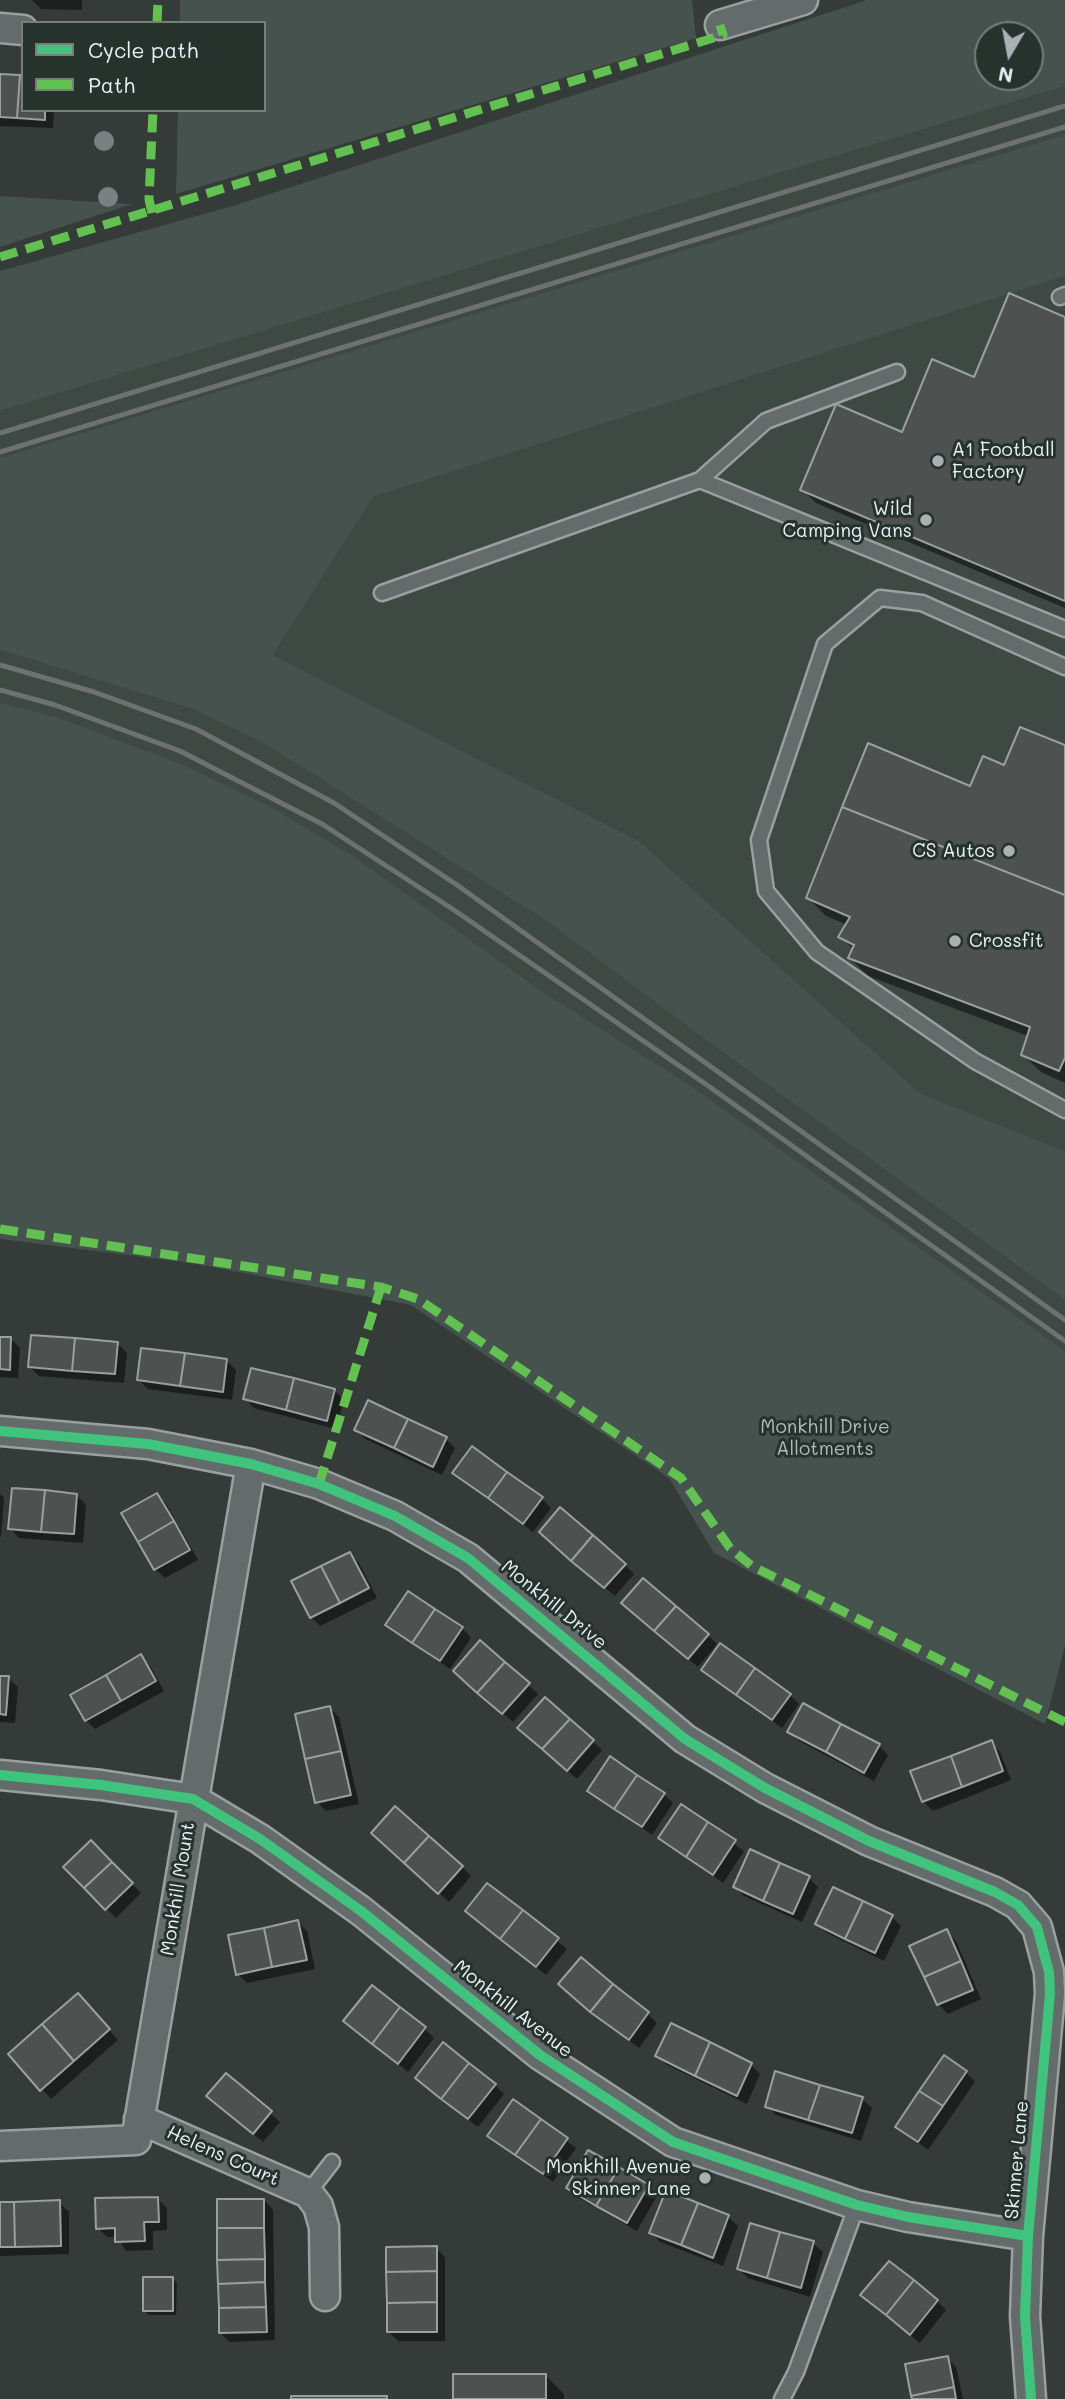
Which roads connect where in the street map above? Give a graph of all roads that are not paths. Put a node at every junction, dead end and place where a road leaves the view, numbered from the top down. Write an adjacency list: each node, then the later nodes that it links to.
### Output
1 (803, 0): 2 (street)
2 (720, 25)
3 (0, 28): 4 (street)
4 (21, 30)
5 (897, 372): 6 (lane)
6 (700, 480): 7 (lane); 8 (lane)
7 (382, 593)
8 (1065, 629)
9 (1065, 667): 10 (lane)
10 (1065, 1110)
11 (0, 1431): 12 (street, Monkhill Drive)
12 (251, 1464): 14 (street, Monkhill Mount); 15 (street, Monkhill Drive)
13 (0, 1775): 14 (street, Monkhill Avenue)
14 (193, 1799): 16 (street, Monkhill Mount); 20 (street, Monkhill Avenue)
15 (1037, 1927): 21 (street, Skinner Lane)
16 (139, 2119): 17 (street, Monkhill Mount); 19 (street, Helens Court)
17 (0, 2146)
18 (332, 2162): 19 (lane)
19 (307, 2193): 22 (street)
20 (857, 2204): 21 (street, Monkhill Avenue); 23 (lane)
21 (1028, 2236): 24 (street, Skinner Lane)
22 (325, 2296)
23 (782, 2399)
24 (1031, 2399)

